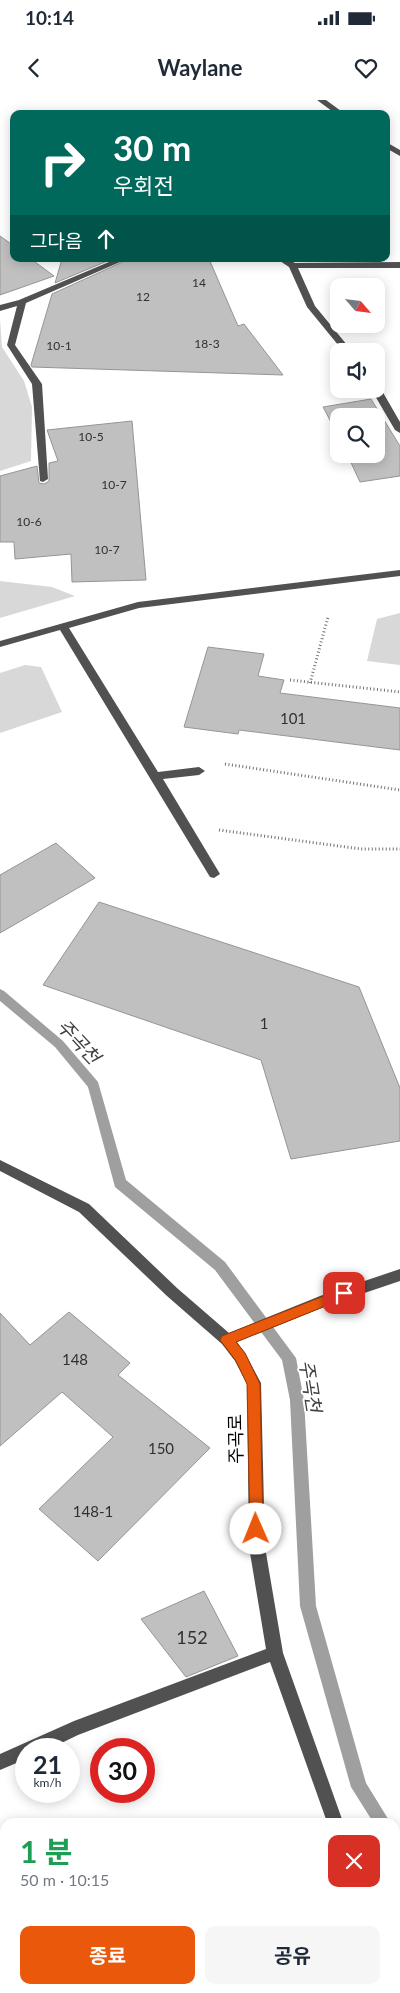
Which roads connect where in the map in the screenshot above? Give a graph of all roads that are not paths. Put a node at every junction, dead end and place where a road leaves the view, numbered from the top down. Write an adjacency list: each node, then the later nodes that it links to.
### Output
1 (321, 100): 2 (street)
2 (335, 110)
3 (116, 262): 7 (street)
4 (287, 262): 6 (street)
5 (400, 265): 6 (street)
6 (294, 266): 9 (street)
7 (22, 302): 8 (street); 12 (street)
8 (0, 308)
9 (341, 343)
10 (381, 398): 11 (street)
11 (400, 430)
12 (43, 479)
13 (400, 572): 14 (street)
14 (62, 626): 15 (street); 17 (street)
15 (0, 644)
16 (198, 771): 17 (street)
17 (154, 776): 18 (street)
18 (214, 874)
19 (0, 1164): 21 (street, 주곡로)
20 (400, 1275): 21 (street)
21 (227, 1340): 22 (street, 주곡로)
22 (275, 1653): 23 (street); 26 (street, 주곡로)
23 (54, 1738)
24 (15, 1755): 25 (street)
25 (0, 1762)
26 (334, 1818)

